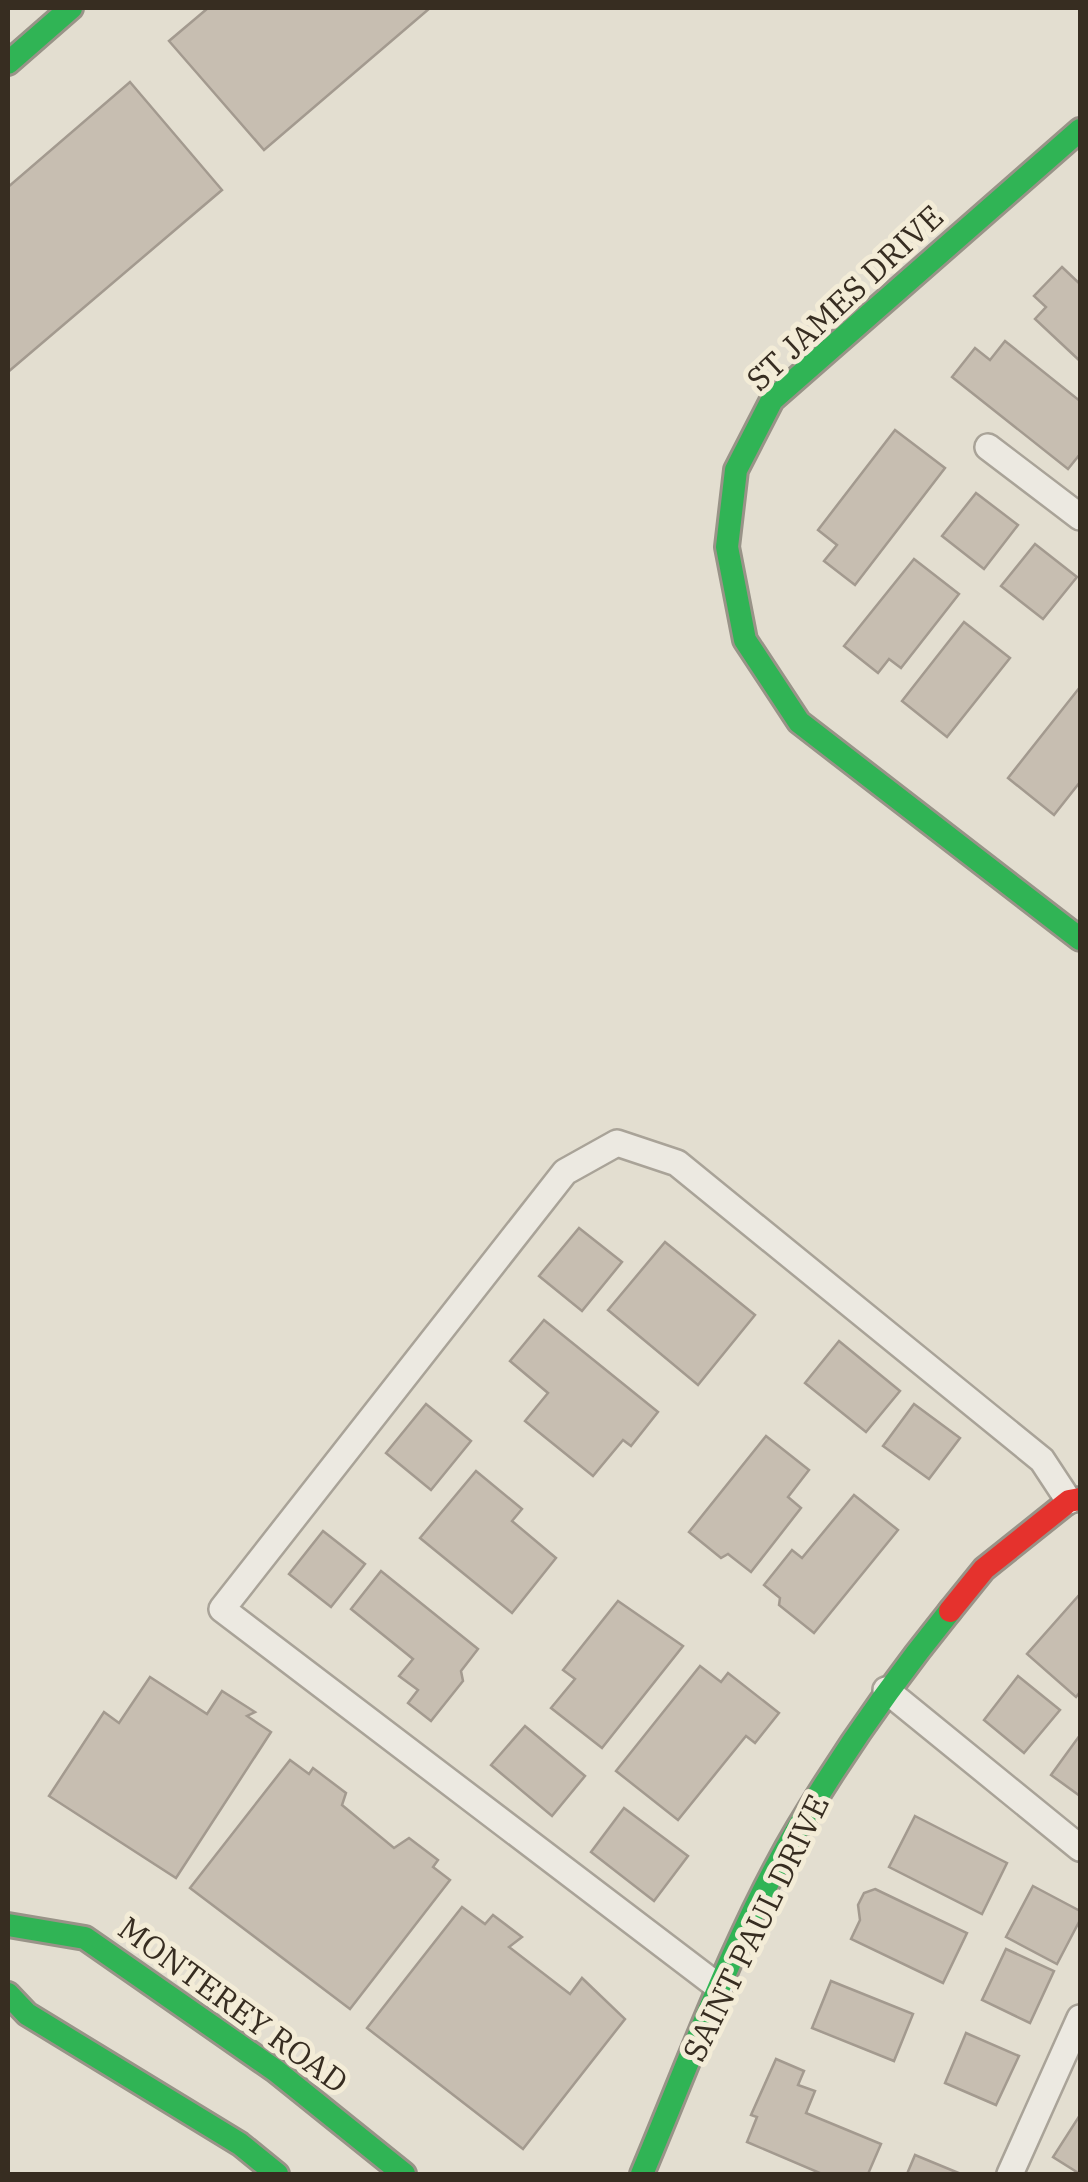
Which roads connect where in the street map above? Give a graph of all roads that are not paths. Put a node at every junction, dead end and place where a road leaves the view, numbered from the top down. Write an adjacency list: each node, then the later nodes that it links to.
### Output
1 (72, 8): 2 (street)
2 (8, 63)
3 (1080, 130): 6 (street, ST JAMES DRIVE)
4 (988, 447): 5 (lane)
5 (1080, 516)
6 (1080, 939)
7 (1075, 1500): 8 (street, SAINT PAUL DRIVE); 11 (lane)
8 (886, 1690): 9 (lane); 11 (street, SAINT PAUL DRIVE)
9 (1080, 1848)
10 (8, 1925): 15 (street, MONTEREY ROAD)
11 (720, 1988): 16 (street, SAINT PAUL DRIVE)
12 (8, 1994): 14 (street)
13 (1080, 2018): 17 (lane)
14 (278, 2174)
15 (404, 2174)
16 (642, 2174)
17 (1010, 2174)

